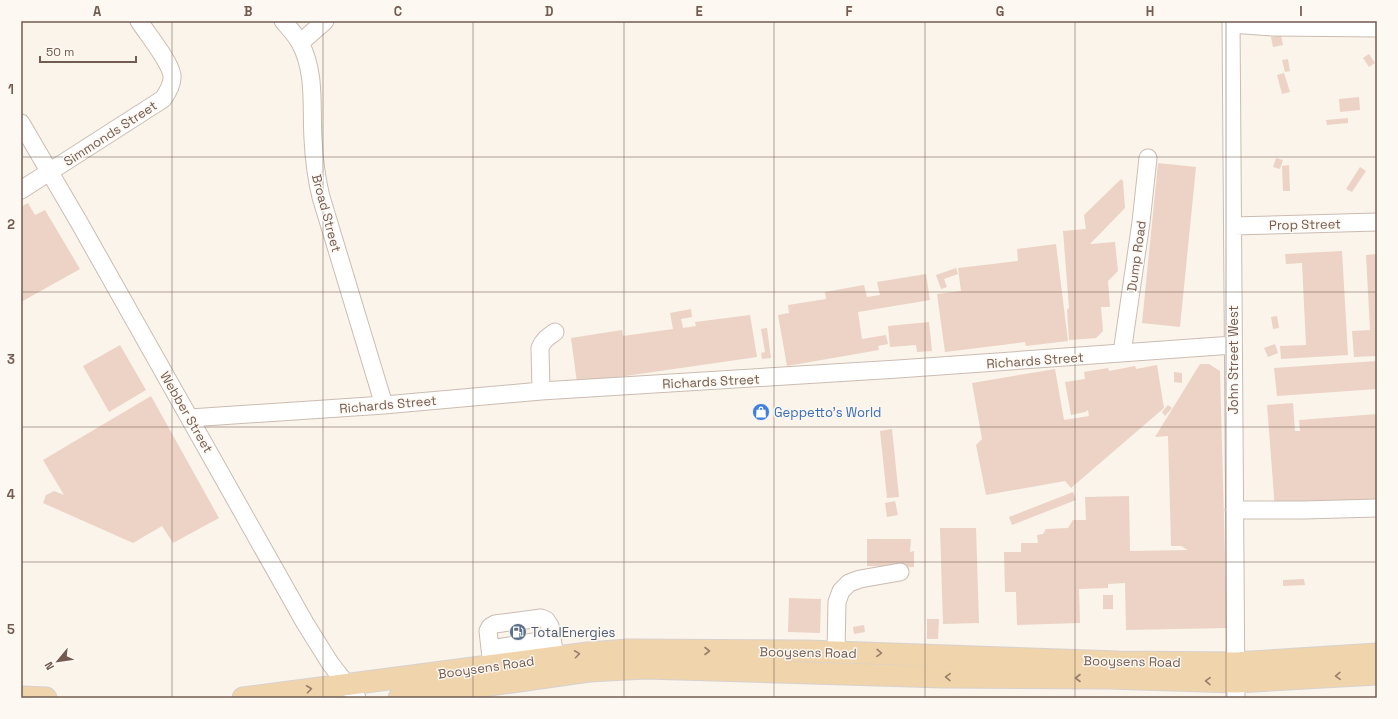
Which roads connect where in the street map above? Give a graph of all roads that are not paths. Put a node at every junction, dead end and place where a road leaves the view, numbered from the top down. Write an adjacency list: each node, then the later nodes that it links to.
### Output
1 (139, 21): 10 (street, Simmonds Street)
2 (283, 21): 7 (street, Broad Street)
3 (325, 21): 7 (street)
4 (1231, 22): 5 (street); 13 (street, John Street West)
5 (1266, 24): 6 (street)
6 (1377, 28)
7 (300, 43): 18 (street, Broad Street)
8 (21, 123): 10 (street, Webber Street)
9 (1148, 158): 16 (street, Dump Road)
10 (50, 172): 11 (street, Simmonds Street); 19 (street, Webber Street)
11 (21, 190)
12 (1377, 222): 13 (street, Prop Street)
13 (1233, 226): 15 (street, John Street West)
14 (555, 332): 17 (street)
15 (1233, 345): 16 (street, Richards Street); 21 (street, John Street West)
16 (1122, 353): 17 (street, Richards Street)
17 (541, 391): 18 (street, Richards Street)
18 (384, 406): 19 (street, Richards Street)
19 (190, 418): 29 (street, Webber Street)
20 (1377, 508): 21 (street)
21 (1234, 510): 28 (street, John Street West)
22 (900, 572): 24 (street)
23 (553, 648): 24 (main road, Booysens Road, one-way to 24); 26 (main road, Booysens Road); 26 (street)
24 (836, 652): 28 (main road, Booysens Road, one-way to 28)
25 (1377, 654): 28 (main road, Booysens Road)
26 (491, 657): 29 (main road, Booysens Road)
27 (1377, 674): 28 (main road, Booysens Road, one-way to 28)
28 (1236, 681): 33 (main road, Booysens Road, one-way to 33)
29 (352, 691): 32 (main road, Booysens Road, one-way to 29)
30 (21, 696): 31 (main road)
31 (46, 698)
32 (243, 698)
33 (399, 698)

